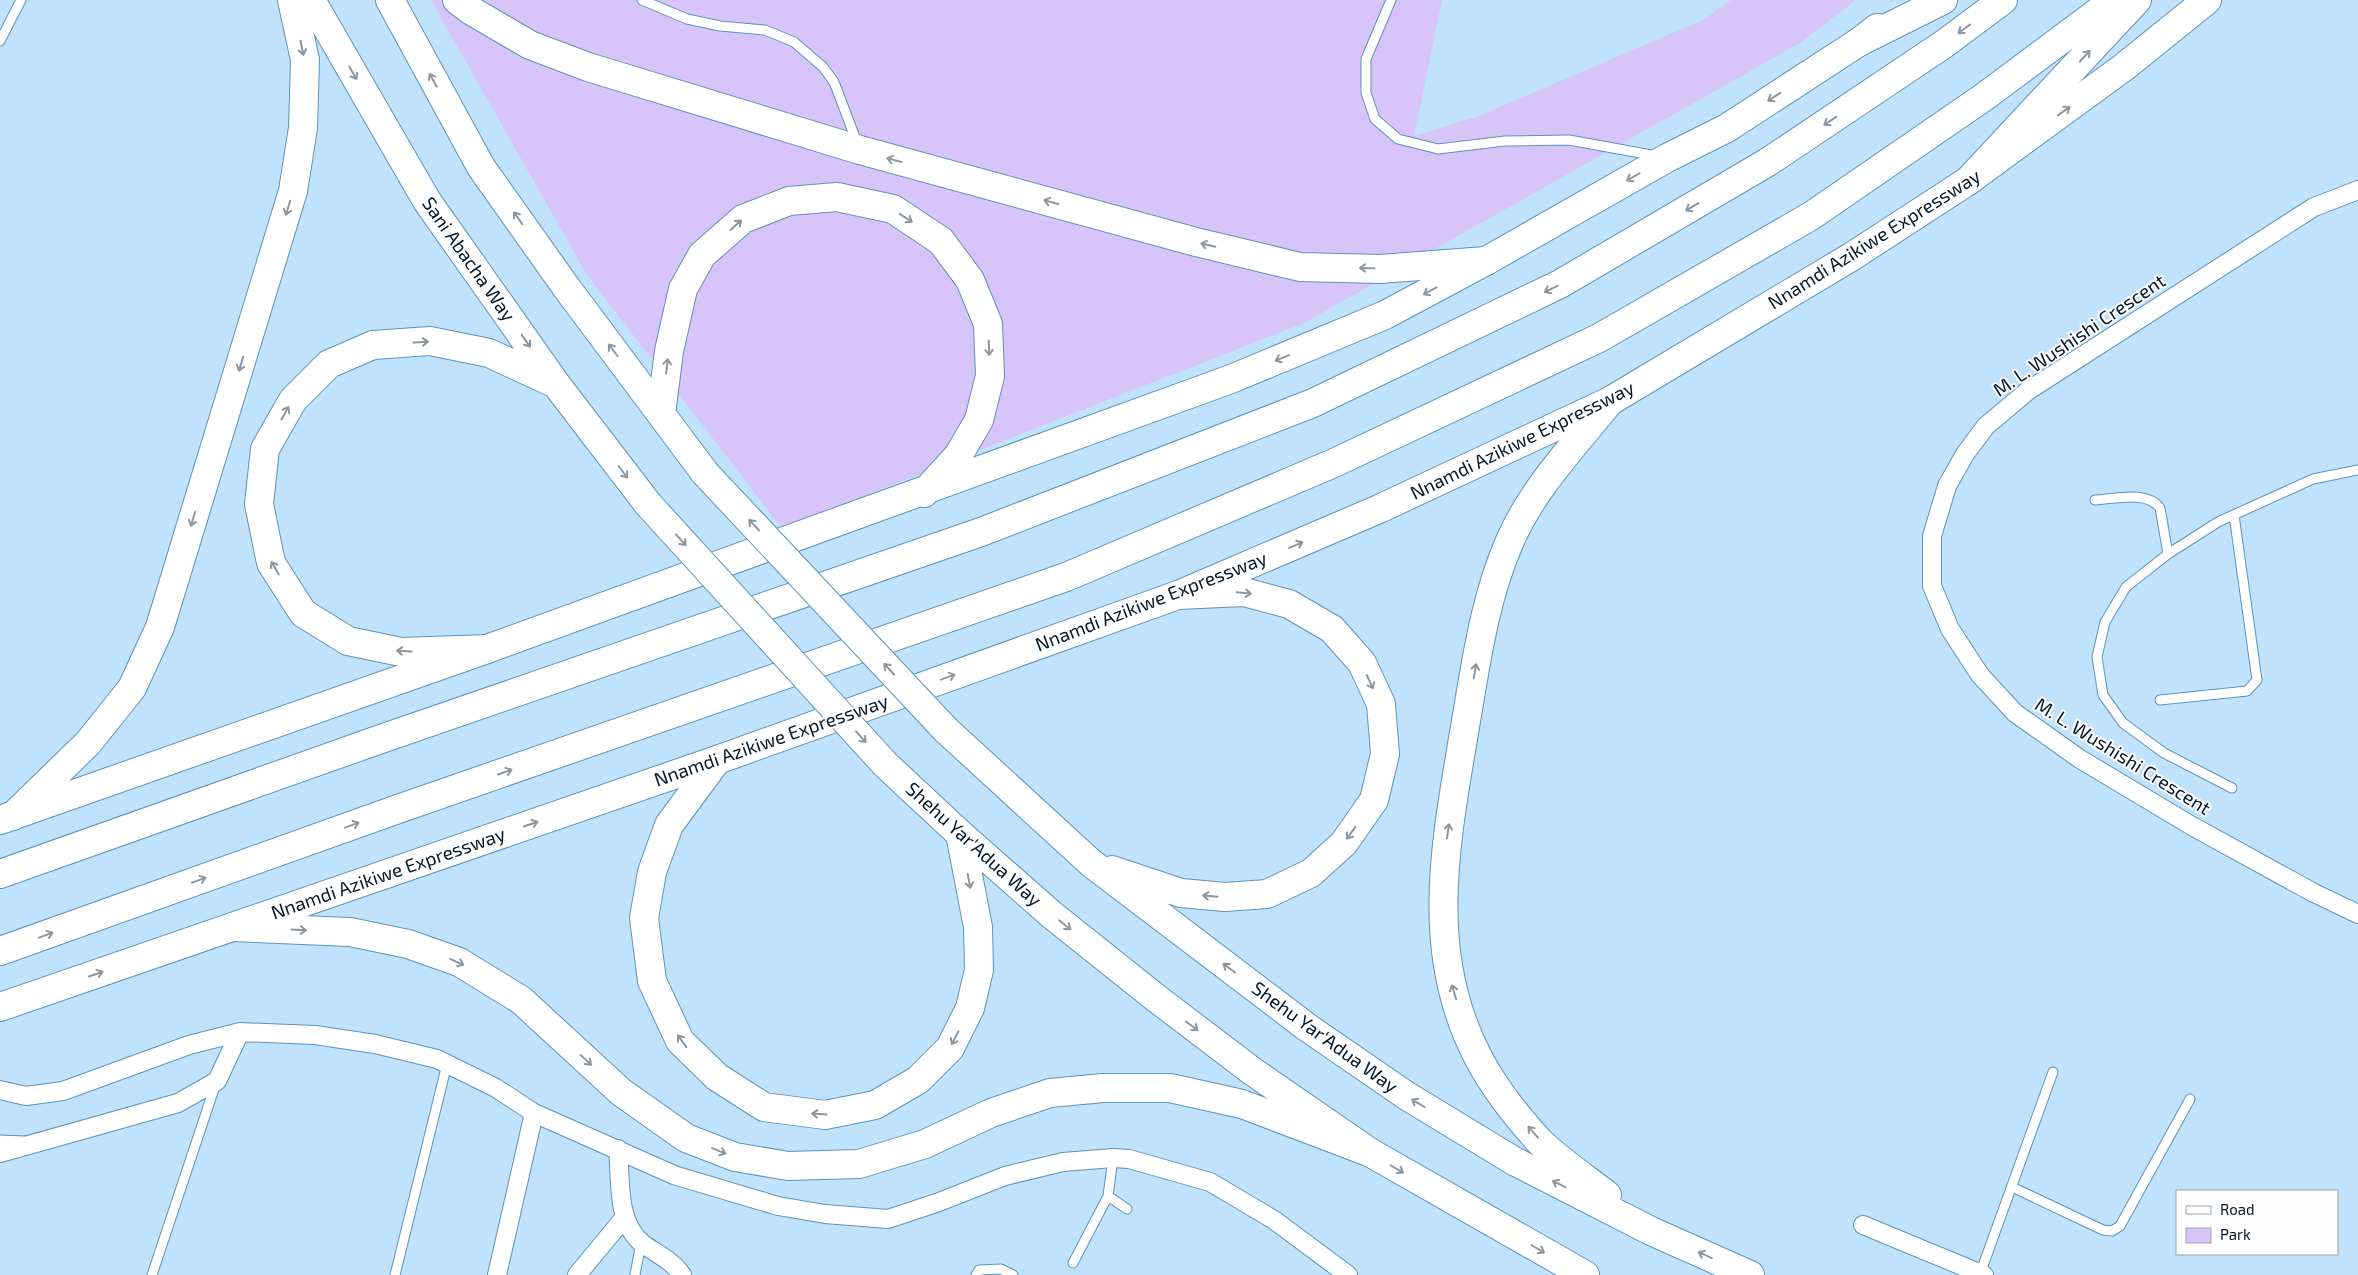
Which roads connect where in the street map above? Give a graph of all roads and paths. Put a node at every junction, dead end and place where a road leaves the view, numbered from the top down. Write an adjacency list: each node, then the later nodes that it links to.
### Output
1 (21, 0): 14 (lane)
2 (292, 0): 35 (highway, one-way to 35)
3 (311, 0): 21 (highway, Sani Abacha Way, one-way to 21)
4 (390, 0): 23 (highway, one-way to 4)
5 (458, 0): 16 (highway)
6 (642, 0): 16 (lane)
7 (1391, 0): 17 (lane)
8 (1914, 0): 15 (highway)
9 (1944, 0): 15 (highway)
10 (2003, 0): 38 (highway, one-way to 38)
11 (2114, 0): 41 (highway, one-way to 11)
12 (2137, 0): 18 (highway, one-way to 12)
13 (2207, 0): 18 (highway, Nnamdi Azikiwe Expressway, one-way to 13)
14 (0, 41)
15 (1859, 42): 17 (highway, one-way to 17)
16 (860, 150): 20 (highway, one-way to 16)
17 (1667, 158): 20 (highway, one-way to 20)
18 (1968, 181): 22 (highway, Nnamdi Azikiwe Expressway)
19 (2358, 190): 39 (street, M. L. Wushishi Crescent)
20 (1486, 261): 25 (highway, one-way to 25)
21 (556, 384): 27 (highway, Sani Abacha Way, one-way to 27); 31 (highway, one-way to 21)
22 (1610, 401): 30 (highway, Nnamdi Azikiwe Expressway, one-way to 22); 61 (highway, one-way to 22)
23 (661, 414): 25 (highway, one-way to 25); 37 (highway, Shehu Yar'Adua Way, one-way to 23, bridge)
24 (2358, 470): 28 (lane)
25 (924, 493): 31 (highway)
26 (2096, 500): 29 (lane)
27 (648, 504): 36 (highway, Shehu Yar'Adua Way, one-way to 36, bridge)
28 (2234, 515): 29 (lane); 32 (lane)
29 (2168, 554): 34 (lane)
30 (1178, 595): 33 (highway, Nnamdi Azikiwe Expressway, one-way to 30); 37 (highway, one-way to 37)
31 (487, 649): 35 (highway)
32 (2160, 700)
33 (717, 760): 36 (highway, one-way to 33); 40 (highway, Nnamdi Azikiwe Expressway, one-way to 33)
34 (2232, 788)
35 (7, 818)
36 (960, 834): 54 (highway, Shehu Yar'Adua Way, one-way to 54)
37 (1090, 862): 61 (highway, Shehu Yar'Adua Way, one-way to 37)
38 (0, 874)
39 (2358, 914)
40 (233, 927): 42 (highway, Nnamdi Azikiwe Expressway, one-way to 40); 54 (highway, one-way to 54)
41 (0, 951)
42 (0, 1007)
43 (240, 1032): 44 (street); 46 (street); 47 (street)
44 (447, 1064): 49 (street); 66 (lane)
45 (2053, 1072): 56 (lane)
46 (217, 1081): 51 (street); 65 (lane)
47 (0, 1090)
48 (2190, 1099): 56 (lane)
49 (534, 1113): 52 (street); 67 (street)
50 (0, 1140): 51 (lane)
51 (39, 1143): 53 (street)
52 (618, 1149): 55 (street); 59 (street)
53 (0, 1153)
54 (1371, 1154): 74 (highway, Shehu Yar'Adua Way, one-way to 74)
55 (1113, 1158): 57 (lane); 73 (street)
56 (2012, 1187): 64 (lane)
57 (1108, 1196): 58 (lane); 63 (lane)
58 (1126, 1208)
59 (624, 1218): 62 (street); 68 (street)
60 (1863, 1224): 64 (street)
61 (1650, 1231): 75 (highway, Shehu Yar'Adua Way, one-way to 61)
62 (641, 1242): 69 (lane); 70 (street)
63 (1073, 1263)
64 (1982, 1274)
65 (152, 1275)
66 (395, 1275)
67 (497, 1275)
68 (577, 1275)
69 (636, 1275)
70 (682, 1275)
71 (976, 1275): 72 (lane)
72 (1014, 1275)
73 (1348, 1275)
74 (1585, 1275)
75 (1750, 1275)

